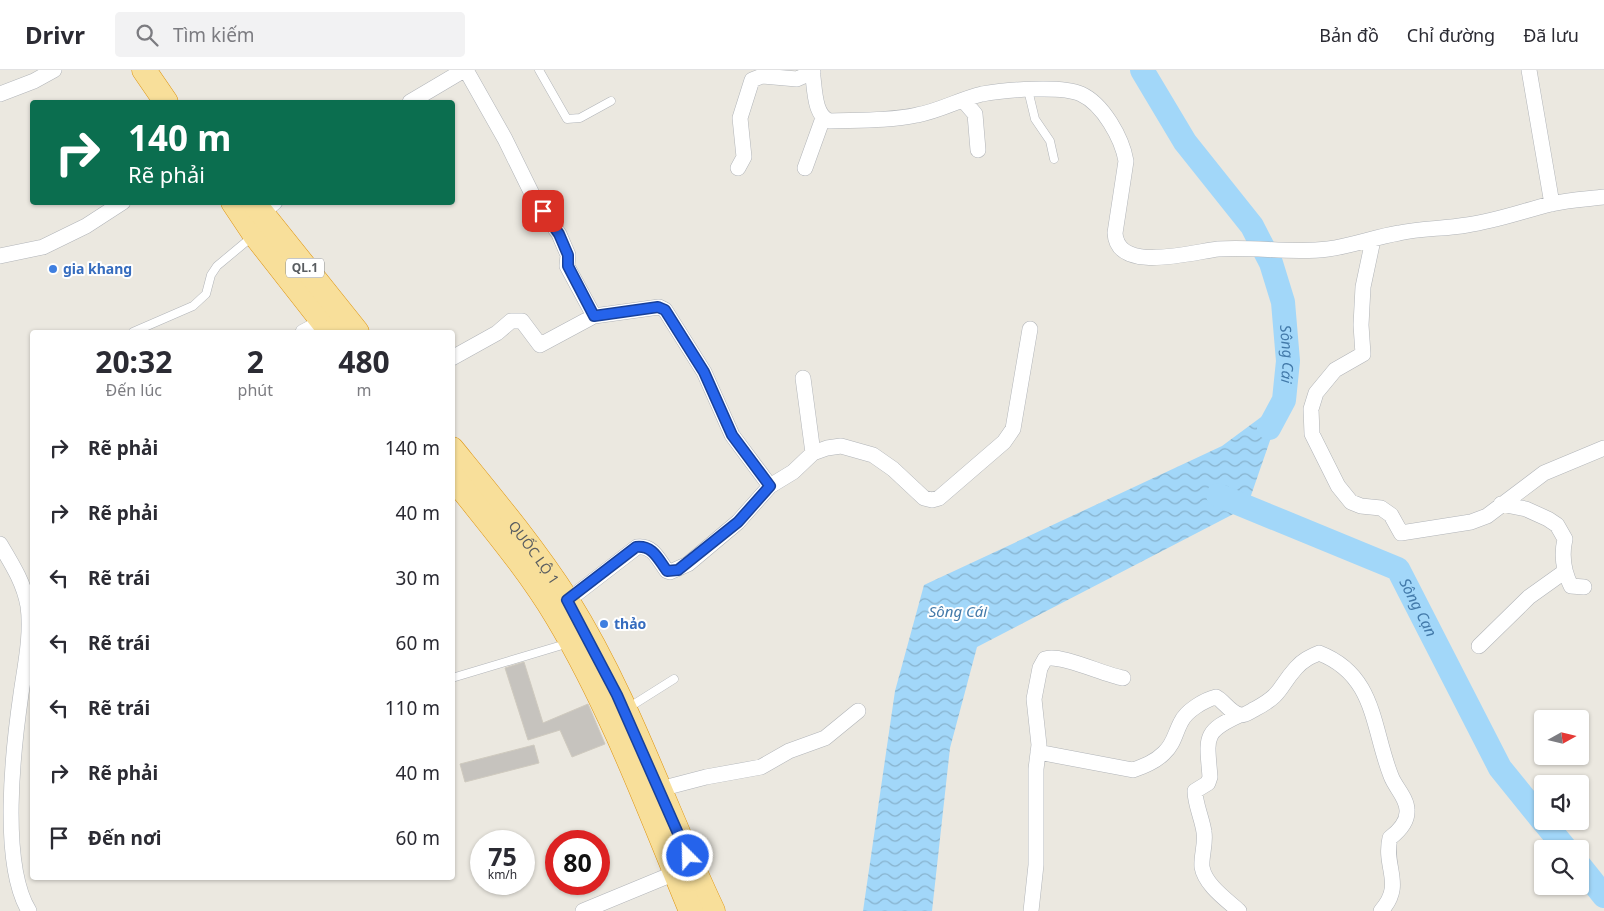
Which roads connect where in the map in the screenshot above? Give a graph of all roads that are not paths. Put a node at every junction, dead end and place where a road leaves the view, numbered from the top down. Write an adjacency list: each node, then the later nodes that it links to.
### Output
1 (54, 70): 9 (street)
2 (144, 70): 10 (highway)
3 (163, 70): 11 (highway)
4 (465, 70): 12 (street); 27 (street)
5 (539, 70): 14 (lane)
6 (1529, 70): 21 (street)
7 (813, 71): 15 (street); 18 (street)
8 (1028, 90): 13 (street); 17 (lane); 25 (street)
9 (0, 94)
10 (165, 100)
11 (184, 100)
12 (413, 100)
13 (963, 100): 15 (street); 16 (street)
14 (611, 101)
15 (823, 118): 19 (street)
16 (978, 150)
17 (1054, 159)
18 (738, 168)
19 (806, 168)
20 (1604, 197): 21 (street)
21 (1552, 204): 25 (street)
22 (118, 205): 26 (street)
23 (241, 205): 24 (highway, QL.1)
24 (261, 213): 28 (highway, QL.1); 30 (lane); 31 (highway, QL.1)
25 (1373, 240): 39 (street)
26 (0, 256)
27 (594, 316): 32 (street); 38 (street)
28 (319, 329)
29 (1030, 329): 36 (street)
30 (138, 330)
31 (355, 330)
32 (455, 356)
33 (803, 378): 36 (street)
34 (1604, 448): 39 (street)
35 (455, 453): 43 (highway, QUỐC LỘ 1)
36 (813, 453): 38 (street)
37 (455, 480): 44 (highway, QUỐC LỘ 1)
38 (770, 486): 43 (street)
39 (1501, 504): 41 (street)
40 (0, 544): 52 (street)
41 (1564, 572): 42 (street); 45 (street)
42 (1584, 587)
43 (567, 600): 49 (highway, QUỐC LỘ 1)
44 (570, 642): 46 (lane); 55 (highway, QUỐC LỘ 1)
45 (1479, 646)
46 (455, 677)
47 (1123, 678): 53 (street)
48 (674, 679): 49 (lane)
49 (625, 710): 54 (highway, QUỐC LỘ 1)
50 (858, 711): 54 (street)
51 (1240, 715): 53 (street); 61 (street); 62 (street)
52 (7, 744): 56 (street)
53 (1038, 752): 60 (street)
54 (660, 789): 59 (highway, QUỐC LỘ 1)
55 (675, 873): 57 (street); 58 (highway, QUỐC LỘ 1)
56 (29, 911)
57 (582, 911)
58 (691, 911)
59 (713, 911)
60 (1031, 911)
61 (1239, 911)
62 (1381, 911)

